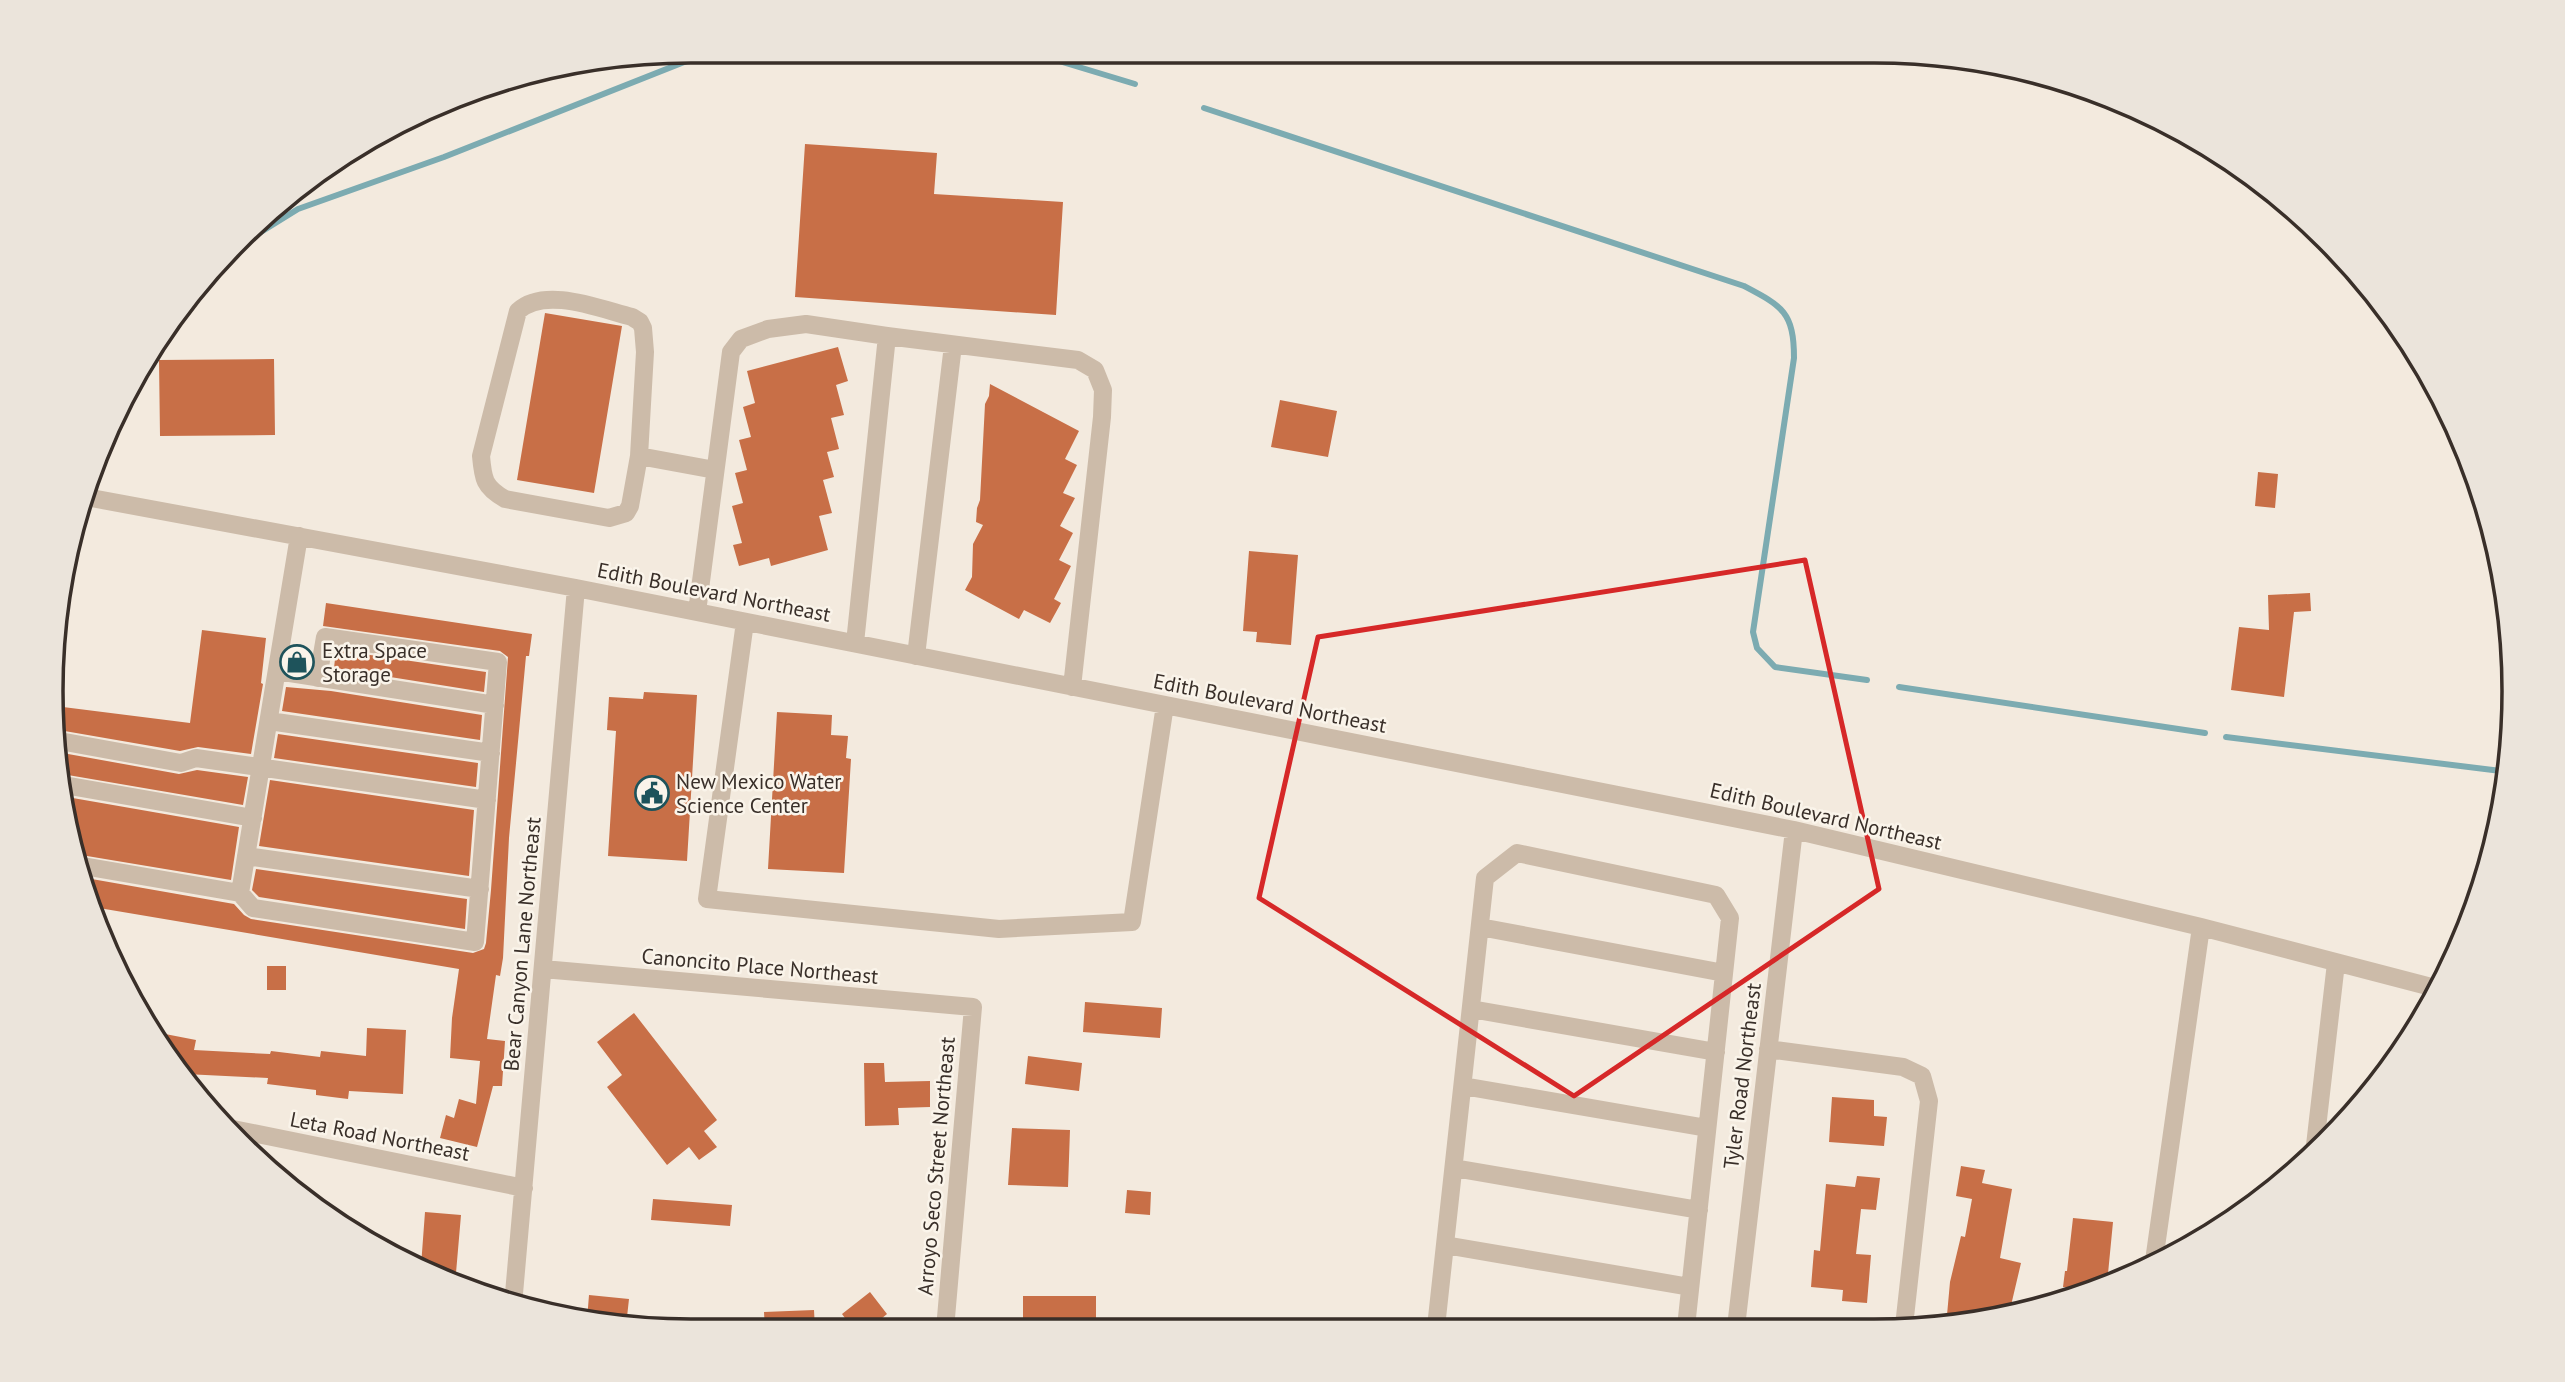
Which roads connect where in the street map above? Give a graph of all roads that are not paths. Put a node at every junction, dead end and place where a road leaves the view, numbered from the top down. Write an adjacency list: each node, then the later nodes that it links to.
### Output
1 (887, 336): 2 (street); 4 (street); 10 (street)
2 (953, 345): 11 (street); 14 (street)
3 (639, 456): 3 (street); 4 (street)
4 (715, 470): 8 (street)
5 (93, 497): 6 (street, Edith Boulevard Northeast)
6 (299, 536): 7 (street, Edith Boulevard Northeast); 12 (street)
7 (576, 588): 8 (street, Edith Boulevard Northeast); 32 (street, Bear Canyon Lane Northeast)
8 (697, 612): 9 (street, Edith Boulevard Northeast)
9 (745, 622): 10 (street, Edith Boulevard Northeast); 16 (street)
10 (855, 643): 11 (street, Edith Boulevard Northeast)
11 (916, 656): 14 (street, Edith Boulevard Northeast)
12 (277, 671): 13 (street); 17 (street)
13 (318, 678): 15 (street); 15 (street)
14 (1072, 687): 16 (street, Edith Boulevard Northeast)
15 (495, 705): 19 (street)
16 (1165, 705): 24 (street, Edith Boulevard Northeast)
17 (269, 721): 19 (street); 20 (street)
18 (65, 742): 20 (street)
19 (491, 753): 22 (street)
20 (261, 768): 22 (street); 23 (street)
21 (70, 786): 23 (street)
22 (486, 800): 27 (street)
23 (253, 818): 25 (street)
24 (1794, 830): 30 (street, Edith Boulevard Northeast); 37 (street, Tyler Road Northeast)
25 (246, 856): 27 (street); 28 (street)
26 (88, 867): 28 (street)
27 (480, 889): 28 (street)
28 (240, 893)
29 (1480, 927): 33 (street); 33 (street); 36 (street)
30 (2201, 927): 31 (street, Edith Boulevard Northeast); 47 (street)
31 (2336, 963): 34 (street, Edith Boulevard Northeast); 42 (street)
32 (542, 969): 35 (street, Canoncito Place Northeast); 44 (street, Bear Canyon Lane Northeast)
33 (1724, 973): 38 (street)
34 (2428, 986)
35 (973, 1007): 51 (street, Arroyo Seco Street Northeast)
36 (1471, 1009): 38 (street); 39 (street)
37 (1768, 1049): 50 (street); 54 (street, Tyler Road Northeast)
38 (1716, 1052): 40 (street)
39 (1463, 1086): 40 (street); 43 (street)
40 (1707, 1128): 45 (street)
41 (243, 1131): 44 (street, Leta Road Northeast)
42 (2316, 1137)
43 (1454, 1168): 45 (street); 46 (street)
44 (524, 1188): 49 (street, Bear Canyon Lane Northeast)
45 (1699, 1210): 48 (street)
46 (1445, 1245): 48 (street); 52 (street)
47 (2155, 1252)
48 (1690, 1287): 53 (street)
49 (514, 1294)
50 (1905, 1318)
51 (946, 1319)
52 (1440, 1319)
53 (1687, 1319)
54 (1737, 1319)

